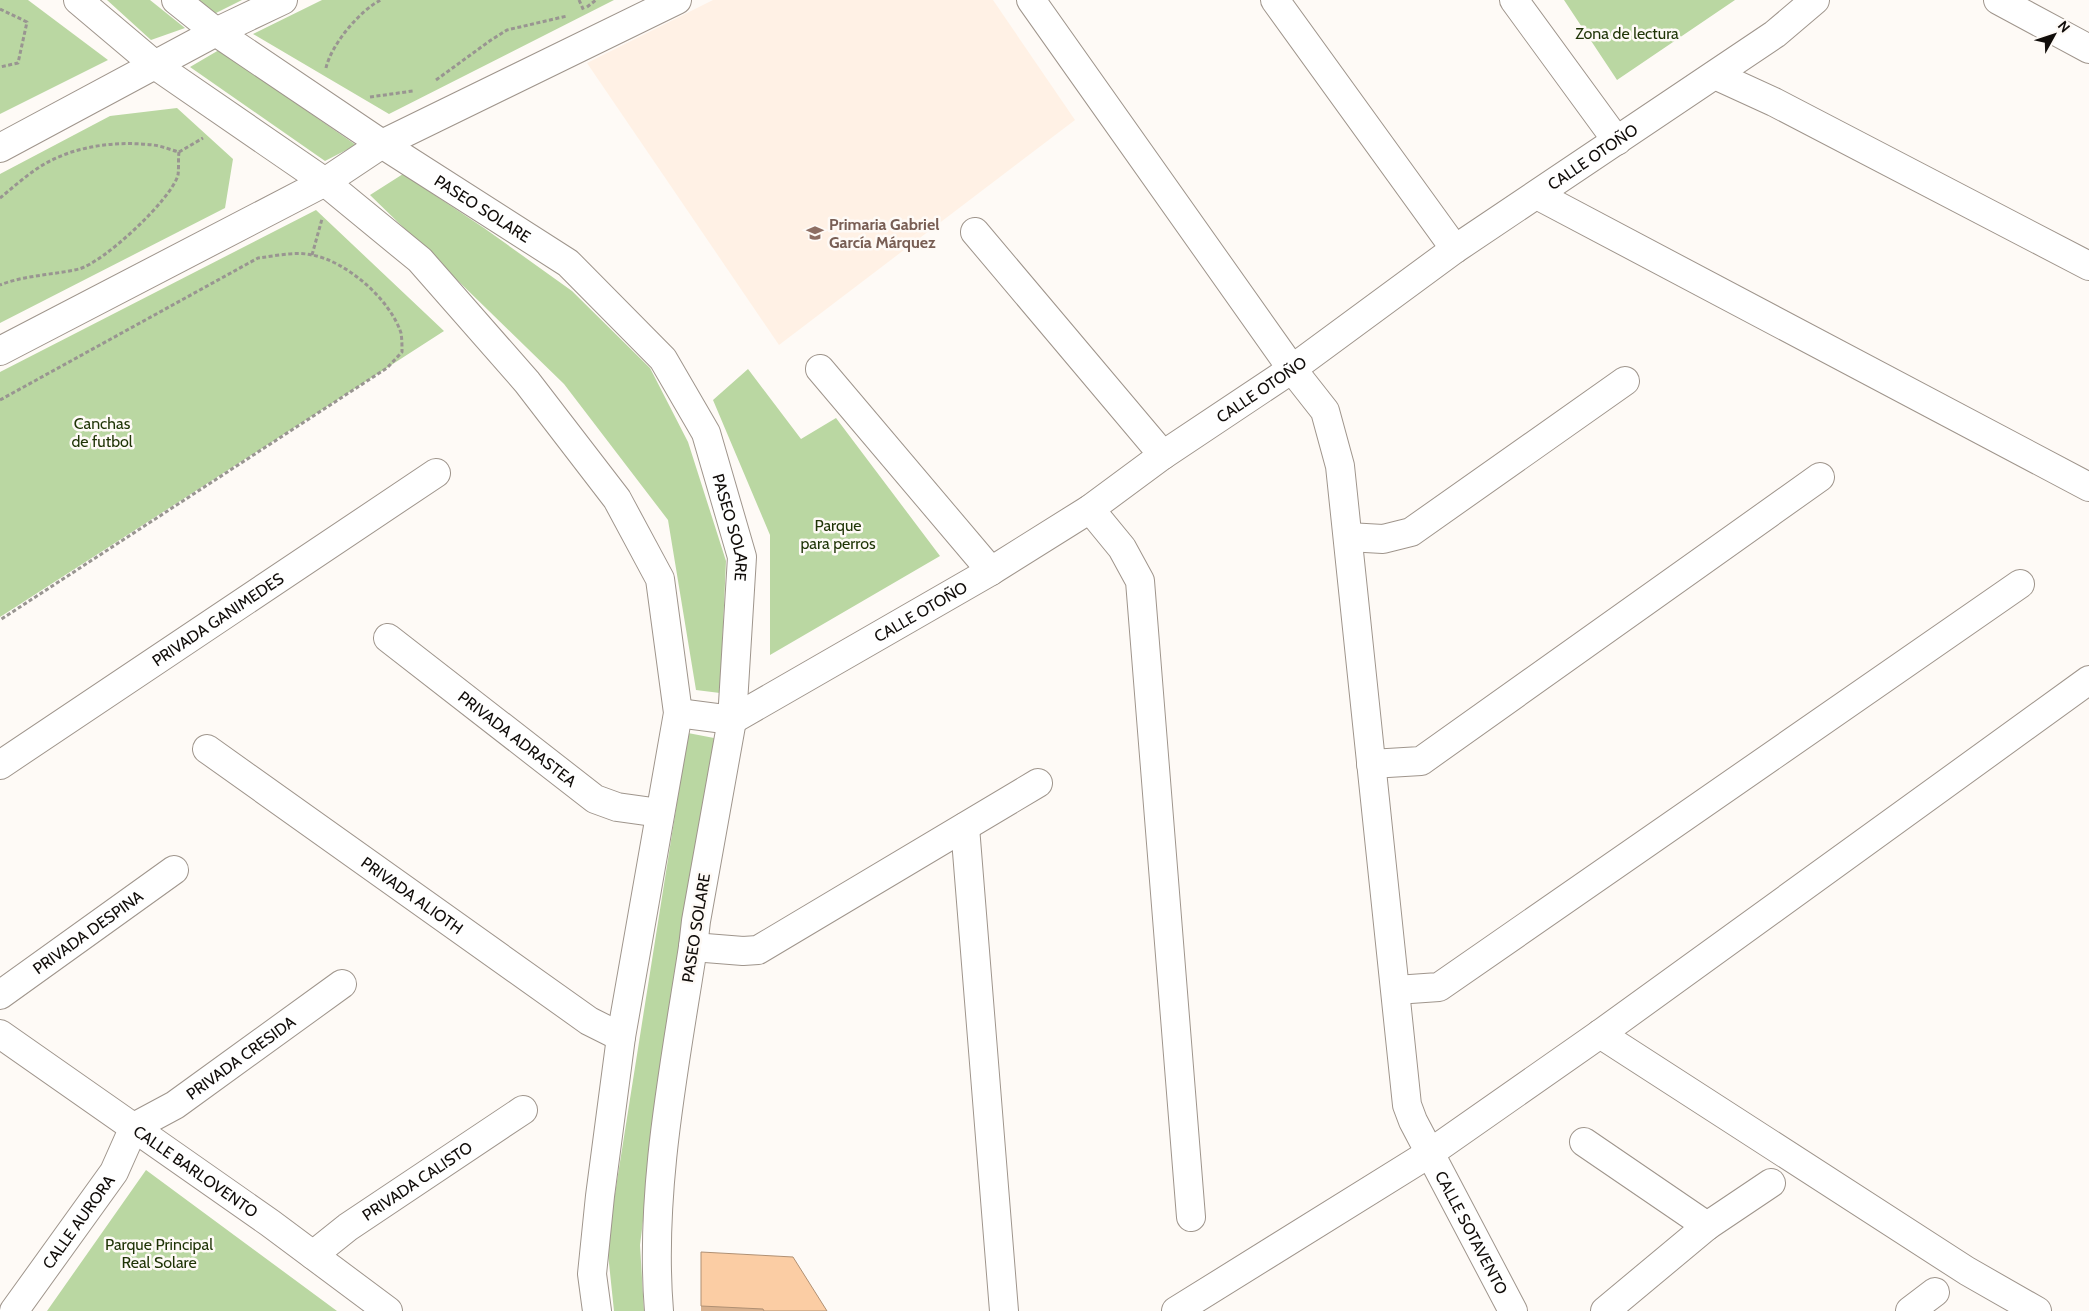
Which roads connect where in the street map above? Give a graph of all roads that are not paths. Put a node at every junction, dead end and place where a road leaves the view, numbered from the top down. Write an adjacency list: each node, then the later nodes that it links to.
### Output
1 (78, 0): 12 (street)
2 (176, 0): 10 (street, PASEO SOLARE)
3 (283, 0): 10 (street)
4 (677, 0): 15 (street)
5 (1031, 0): 24 (street, CALLE SOTAVENTO)
6 (1275, 0): 20 (street)
7 (1514, 0): 14 (street)
8 (1815, 0): 13 (street, CALLE OTOÑO)
9 (1998, 0): 11 (street)
10 (216, 32): 12 (street); 15 (street, PASEO SOLARE)
11 (2089, 49)
12 (155, 65): 16 (street); 17 (street)
13 (1715, 75): 14 (street, CALLE OTOÑO); 21 (street)
14 (1617, 141): 18 (street, CALLE OTOÑO)
15 (382, 144): 17 (street); 37 (street, PASEO SOLARE)
16 (0, 148)
17 (325, 182): 22 (street); 36 (street)
18 (1537, 195): 20 (street, CALLE OTOÑO); 29 (street)
19 (974, 232): 26 (street)
20 (1455, 250): 24 (street, CALLE OTOÑO)
21 (2089, 266)
22 (0, 351)
23 (820, 369): 32 (street)
24 (1292, 369): 26 (street, CALLE OTOÑO); 31 (street, CALLE SOTAVENTO)
25 (1625, 381): 31 (street)
26 (1163, 455): 30 (street, CALLE OTOÑO)
27 (436, 473): 40 (street, PRIVADA GANIMEDES)
28 (1820, 477): 39 (street)
29 (2089, 487)
30 (1090, 509): 32 (street, CALLE OTOÑO); 57 (street)
31 (1348, 537): 39 (street, CALLE SOTAVENTO)
32 (991, 571): 37 (street, CALLE OTOÑO)
33 (2020, 584): 47 (street)
34 (388, 638): 42 (street, PRIVADA ADRASTEA)
35 (2089, 680): 50 (street)
36 (678, 713): 37 (street); 42 (street)
37 (732, 720): 45 (street, PASEO SOLARE)
38 (207, 749): 51 (street, PRIVADA ALIOTH)
39 (1372, 764): 47 (street, CALLE SOTAVENTO)
40 (0, 765)
41 (1038, 783): 43 (street)
42 (660, 813): 51 (street)
43 (965, 826): 45 (street); 65 (street)
44 (174, 870): 48 (street, PRIVADA DESPINA)
45 (694, 947): 64 (street, PASEO SOLARE)
46 (342, 984): 53 (street, PRIVADA CRESIDA)
47 (1396, 990): 55 (street, CALLE SOTAVENTO)
48 (0, 995)
49 (0, 1034): 53 (street, CALLE BARLOVENTO)
50 (1600, 1034): 55 (street); 70 (street)
51 (621, 1037): 63 (street)
52 (523, 1110): 59 (street, PRIVADA CALISTO)
53 (134, 1127): 59 (street, CALLE BARLOVENTO); 61 (street, CALLE AURORA)
54 (1584, 1142): 58 (street)
55 (1430, 1153): 66 (street); 67 (street, CALLE SOTAVENTO)
56 (1771, 1183): 58 (street)
57 (1191, 1217)
58 (1707, 1226): 68 (street)
59 (313, 1255): 62 (street, CALLE BARLOVENTO)
60 (1935, 1292): 69 (street)
61 (10, 1304)
62 (388, 1311)
63 (597, 1311)
64 (658, 1311)
65 (1004, 1311)
66 (1176, 1311)
67 (1513, 1311)
68 (1605, 1311)
69 (1910, 1311)
70 (2037, 1311)

